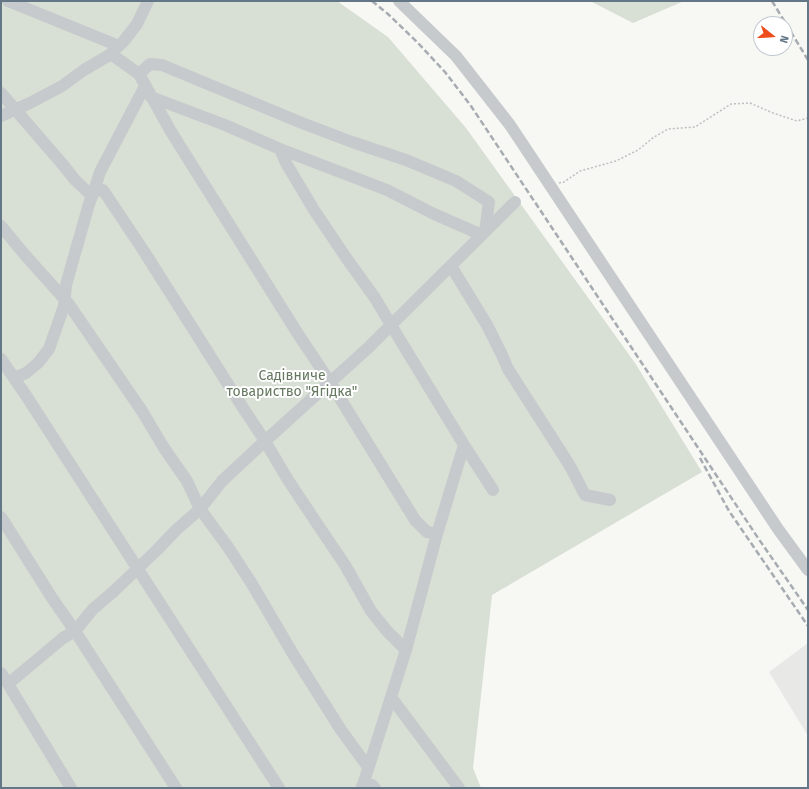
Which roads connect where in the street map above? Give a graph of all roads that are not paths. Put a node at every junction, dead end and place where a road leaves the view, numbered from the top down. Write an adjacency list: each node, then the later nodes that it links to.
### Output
1 (8, 1): 4 (street)
2 (148, 1): 4 (street)
3 (399, 1): 28 (street)
4 (115, 50): 5 (street); 9 (street)
5 (138, 74): 6 (street); 14 (street)
6 (145, 86): 8 (street); 11 (street)
7 (1, 93): 11 (street)
8 (151, 97): 10 (street); 19 (street)
9 (1, 116)
10 (280, 149): 14 (street); 16 (street)
11 (93, 194): 18 (street); 20 (street)
12 (515, 202): 14 (street)
13 (1, 226): 24 (street)
14 (483, 234): 15 (street)
15 (451, 266): 16 (street); 23 (street)
16 (391, 325): 19 (street); 21 (street)
17 (1, 359): 18 (street)
18 (14, 378): 27 (street)
19 (330, 382): 20 (street); 26 (street)
20 (265, 441): 24 (street); 30 (street)
21 (464, 445): 22 (street); 26 (street)
22 (493, 490)
23 (610, 500)
24 (200, 509): 27 (street); 34 (street)
25 (1, 517): 29 (street)
26 (437, 534): 30 (street)
27 (137, 568): 29 (street); 38 (street)
28 (808, 570)
29 (75, 631): 32 (street); 37 (street)
30 (406, 650): 33 (street)
31 (1, 673): 32 (street)
32 (8, 684): 36 (street)
33 (391, 697): 34 (street); 40 (street)
34 (368, 767): 35 (street)
35 (362, 787): 39 (street)
36 (71, 788)
37 (176, 788)
38 (279, 788)
39 (375, 788)
40 (459, 788)

